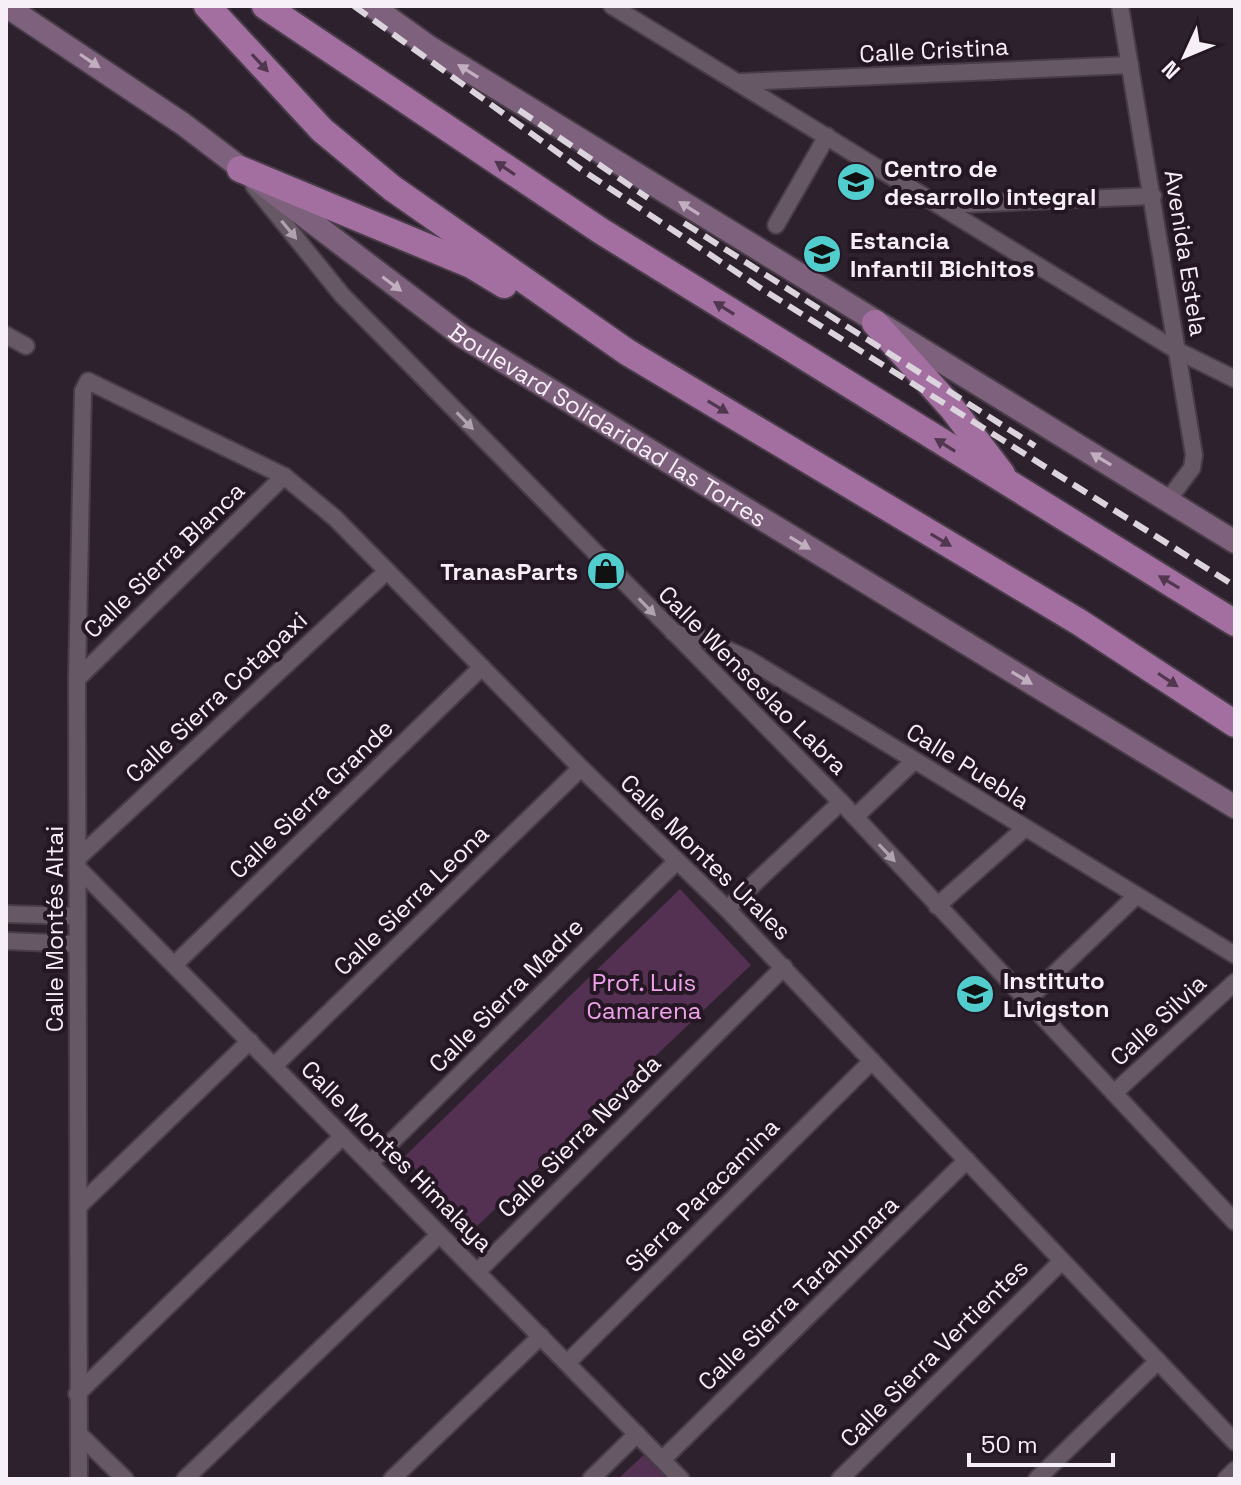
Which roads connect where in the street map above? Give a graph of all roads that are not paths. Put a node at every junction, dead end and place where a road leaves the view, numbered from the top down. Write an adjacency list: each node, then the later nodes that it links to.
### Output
1 (207, 6): 18 (highway, one-way to 18)
2 (265, 6): 22 (highway, one-way to 2)
3 (372, 6): 14 (main road, one-way to 3)
4 (612, 6): 8 (street)
5 (1120, 6): 7 (street, Avenida Estela)
6 (12, 12): 10 (main road, Boulevard Solidaridad las Torres, one-way to 10)
7 (1130, 65): 8 (street, Calle Cristina); 11 (street, Avenida Estela)
8 (741, 82): 9 (street)
9 (827, 136): 12 (street); 13 (street)
10 (240, 169): 18 (highway); 27 (street, Calle Wenseslao Labra, one-way to 27); 34 (main road, Boulevard Solidaridad las Torres, one-way to 34)
11 (1153, 196): 12 (street); 17 (street, Avenida Estela)
12 (939, 205): 17 (street)
13 (776, 225)
14 (875, 323): 22 (highway); 23 (main road, one-way to 14)
15 (6, 335): 16 (street)
16 (26, 346)
17 (1176, 350): 19 (street); 23 (street, Avenida Estela)
18 (627, 352): 30 (highway, one-way to 30)
19 (1235, 379)
20 (88, 381): 21 (street, Calle Montes Urales); 29 (street, Calle Montés Altai)
21 (284, 476): 25 (street, Calle Montes Urales); 29 (street, Calle Sierra Blanca)
22 (1012, 486): 26 (highway, one-way to 22)
23 (1168, 500): 24 (main road)
24 (1235, 542)
25 (387, 571): 28 (street, Calle Montes Urales); 38 (street, Calle Sierra Cotapaxi)
26 (1235, 623)
27 (671, 632): 31 (street, Calle Puebla); 33 (street, Calle Wenseslao Labra)
28 (482, 667): 32 (street, Calle Montes Urales); 47 (street, Calle Sierra Grande)
29 (77, 679): 38 (street, Calle Montés Altai)
30 (1235, 724)
31 (914, 761): 35 (street); 36 (street, Calle Puebla)
32 (581, 768): 37 (street, Calle Montes Urales); 53 (street, Calle Sierra Leona)
33 (841, 802): 35 (street, Calle Wenseslao Labra); 41 (street)
34 (1235, 807)
35 (855, 817): 40 (street, Calle Wenseslao Labra, one-way to 40)
36 (1024, 829): 39 (street, Calle Puebla); 40 (street)
37 (676, 862): 41 (street, Calle Montes Urales); 57 (street, Calle Sierra Madre)
38 (78, 863): 43 (street, Calle Montés Altai); 47 (street, Calle Montes Himalaya)
39 (1135, 897): 46 (street, Calle Puebla); 50 (street)
40 (937, 906): 50 (street, Calle Wenseslao Labra)
41 (727, 909): 48 (street, Calle Montes Urales)
42 (6, 914): 43 (street)
43 (77, 916): 45 (street, Calle Montés Altai)
44 (6, 941): 45 (street)
45 (76, 944): 58 (street, Calle Montés Altai)
46 (1235, 955)
47 (174, 965): 51 (street, Calle Montes Himalaya)
48 (784, 967): 52 (street, Calle Montes Urales); 62 (street, Calle Sierra Nevada)
49 (1235, 982): 54 (street, Calle Silvia)
50 (1027, 1000): 54 (street, Calle Wenseslao Labra)
51 (250, 1041): 53 (street, Calle Montes Himalaya); 58 (street)
52 (872, 1061): 56 (street, Calle Montes Urales); 65 (street, Sierra Paracamina)
53 (274, 1066): 55 (street, Calle Montes Himalaya)
54 (1114, 1093): 59 (street, Calle Wenseslao Labra)
55 (343, 1136): 57 (street, Calle Montes Himalaya); 66 (street)
56 (967, 1160): 61 (street, Calle Montes Urales); 70 (street, Calle Sierra Tarahumara)
57 (370, 1163): 60 (street, Calle Montes Himalaya)
58 (81, 1204): 66 (street, Calle Montés Altai)
59 (1235, 1222)
60 (439, 1235): 62 (street, Calle Montes Himalaya); 74 (street)
61 (1062, 1261): 64 (street, Calle Montes Urales); 78 (street, Calle Sierra Vertientes)
62 (477, 1272): 63 (street, Calle Montes Himalaya)
63 (541, 1336): 65 (street, Calle Montes Himalaya); 75 (street)
64 (1158, 1361): 69 (street, Calle Montes Urales); 79 (street)
65 (567, 1363): 67 (street, Calle Montes Himalaya)
66 (77, 1394): 68 (street, Calle Montés Altai)
67 (637, 1434): 70 (street, Calle Montes Himalaya); 76 (street)
68 (80, 1435): 72 (street, Calle Montés Altai); 73 (street)
69 (1235, 1442)
70 (663, 1459): 77 (street, Calle Montes Himalaya)
71 (1235, 1470): 80 (street)
72 (79, 1479)
73 (125, 1479)
74 (185, 1479)
75 (392, 1479)
76 (591, 1479)
77 (681, 1479)
78 (840, 1479)
79 (1037, 1479)
80 (1226, 1479)

